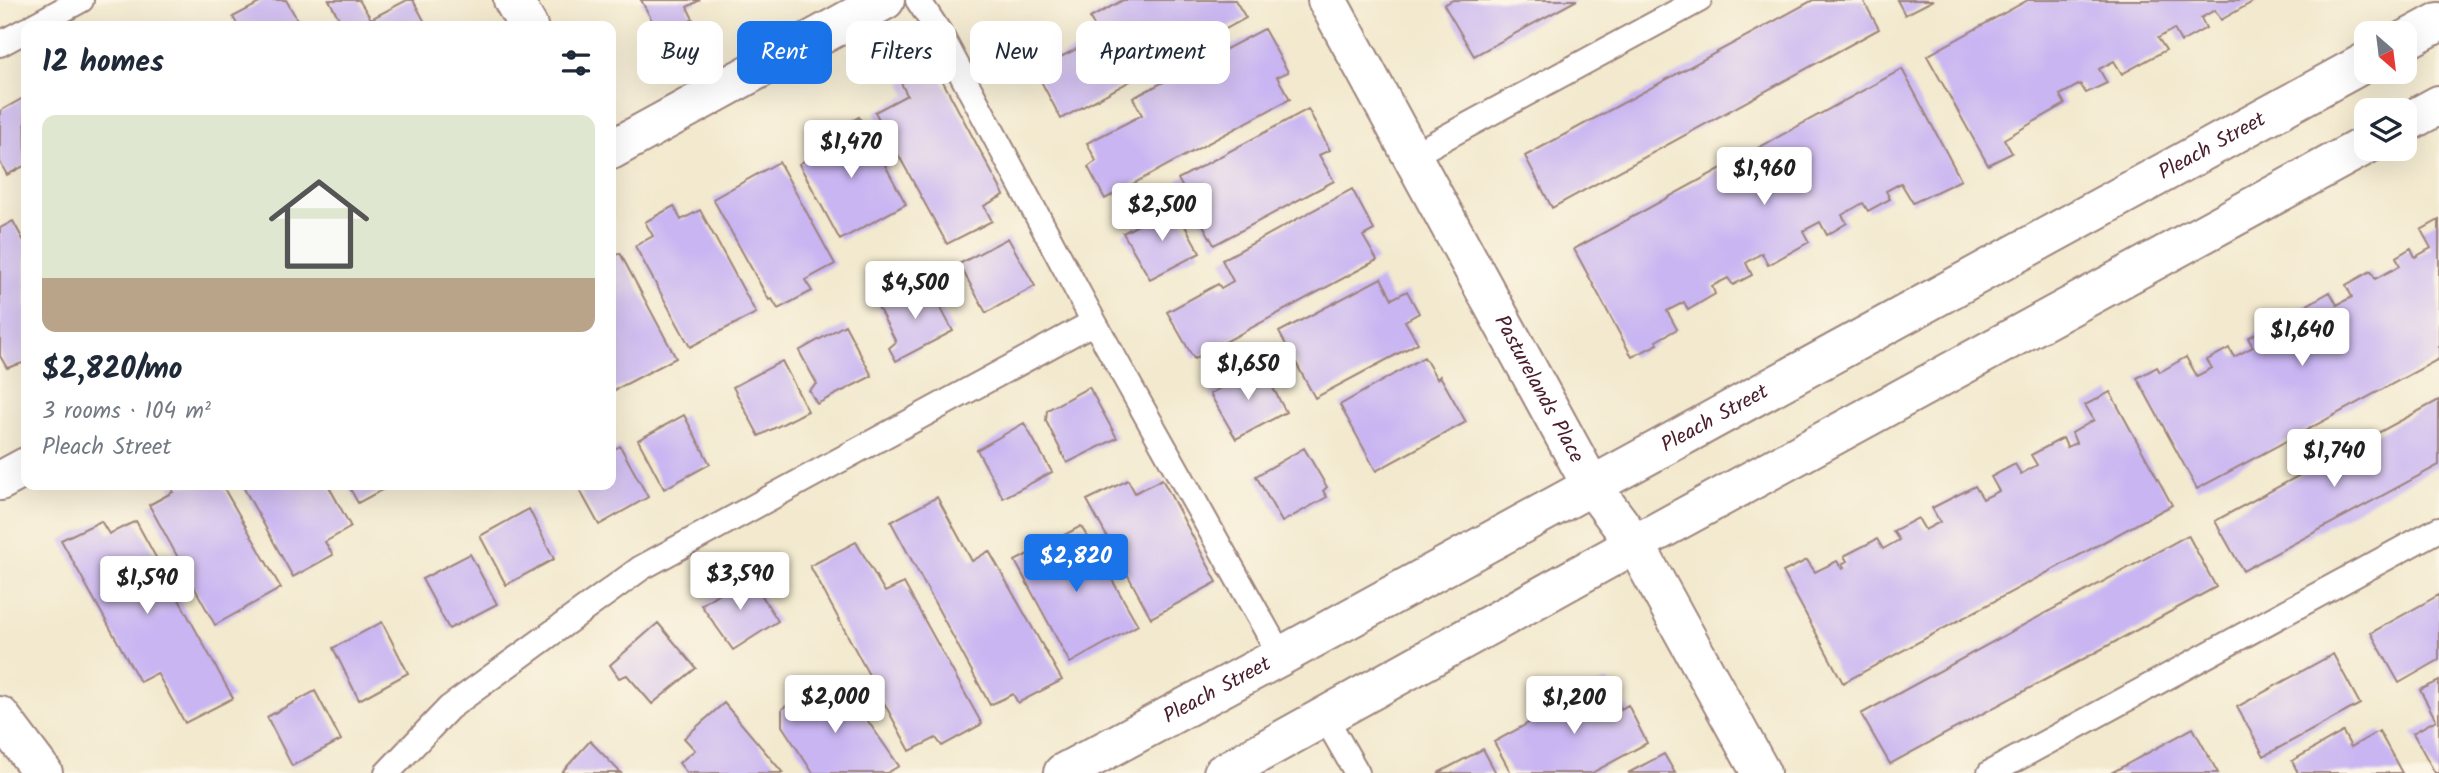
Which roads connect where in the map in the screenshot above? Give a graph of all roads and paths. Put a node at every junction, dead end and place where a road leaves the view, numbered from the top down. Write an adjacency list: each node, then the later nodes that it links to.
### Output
1 (81, 0): 7 (lane)
2 (513, 0): 8 (street)
3 (885, 0): 16 (street)
4 (918, 0): 19 (lane)
5 (1327, 0): 18 (street, Pasturelands Place)
6 (1699, 0): 18 (lane)
7 (42, 21)
8 (525, 21)
9 (2439, 22): 11 (street)
10 (21, 33): 12 (lane)
11 (2417, 34)
12 (0, 44)
13 (2354, 69): 22 (street, Pleach Street)
14 (2439, 106): 15 (street)
15 (2417, 117)
16 (616, 147)
17 (2354, 152): 24 (street)
18 (1411, 156): 22 (street, Pasturelands Place)
19 (1094, 322): 25 (lane); 29 (lane)
20 (21, 470): 21 (street)
21 (0, 481)
22 (1591, 485): 24 (street, Pasturelands Place); 25 (street, Pleach Street)
23 (2439, 529): 34 (lane)
24 (1635, 544): 27 (street); 33 (street, Pasturelands Place)
25 (1281, 656): 30 (street, Pleach Street)
26 (0, 716): 28 (street)
27 (1325, 717): 31 (street); 32 (lane)
28 (43, 773)
29 (387, 773)
30 (1063, 773)
31 (1223, 773)
32 (1357, 773)
33 (1761, 773)
34 (1990, 773)

